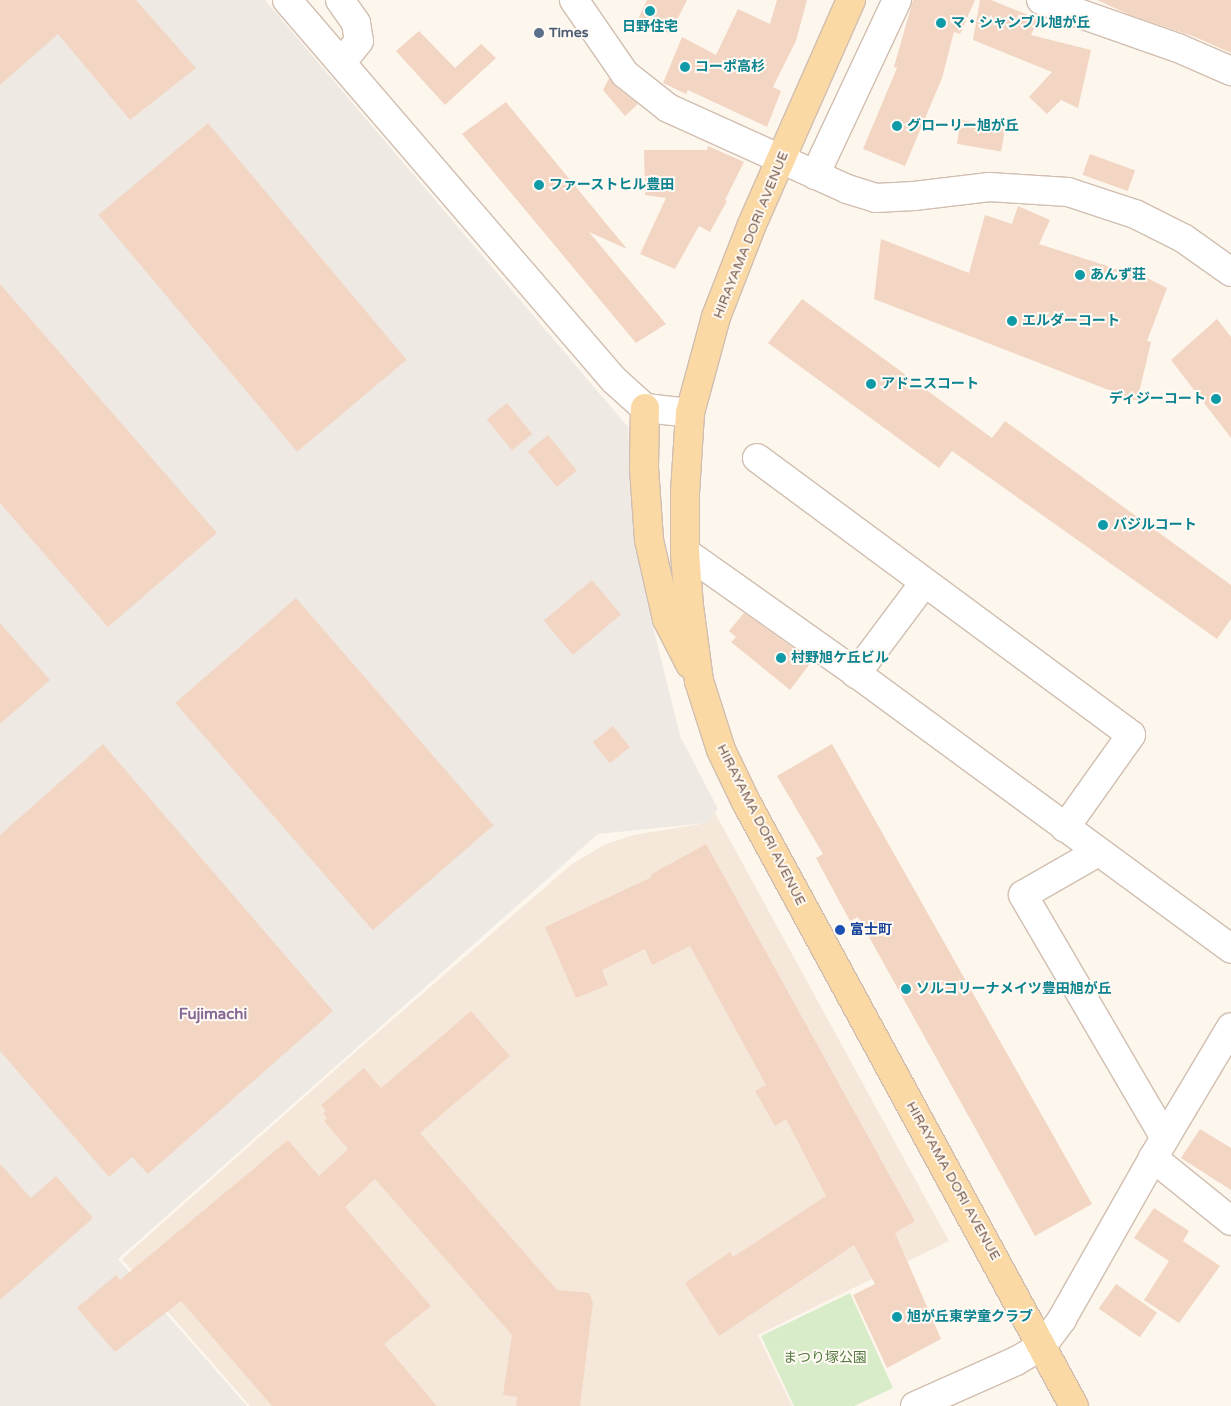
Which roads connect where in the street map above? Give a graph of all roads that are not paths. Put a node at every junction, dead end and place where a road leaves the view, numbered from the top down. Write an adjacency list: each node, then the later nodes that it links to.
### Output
1 (287, 0): 8 (street)
2 (340, 0): 8 (street)
3 (574, 0): 10 (street)
4 (851, 0): 10 (main road, HIRAYAMA DORI AVENUE)
5 (897, 0): 11 (street)
6 (1041, 0): 7 (street)
7 (1083, 7): 9 (street)
8 (342, 62): 13 (street)
9 (1231, 71)
10 (782, 161): 11 (street); 14 (main road, HIRAYAMA DORI AVENUE)
11 (815, 175): 12 (street)
12 (1231, 272)
13 (645, 408): 14 (street); 19 (main road)
14 (690, 413): 16 (main road, HIRAYAMA DORI AVENUE)
15 (757, 458): 17 (street)
16 (685, 552): 18 (street); 19 (main road, HIRAYAMA DORI AVENUE)
17 (924, 583): 18 (street); 20 (street)
18 (856, 674): 20 (street)
19 (699, 681): 26 (main road, HIRAYAMA DORI AVENUE)
20 (1065, 828): 21 (street)
21 (1098, 852): 22 (street); 24 (street)
22 (1231, 948)
23 (1231, 1027): 24 (street)
24 (1159, 1148): 25 (street); 26 (street)
25 (1231, 1221)
26 (1042, 1346): 27 (street); 28 (main road, HIRAYAMA DORI AVENUE)
27 (915, 1406)
28 (1074, 1406)

